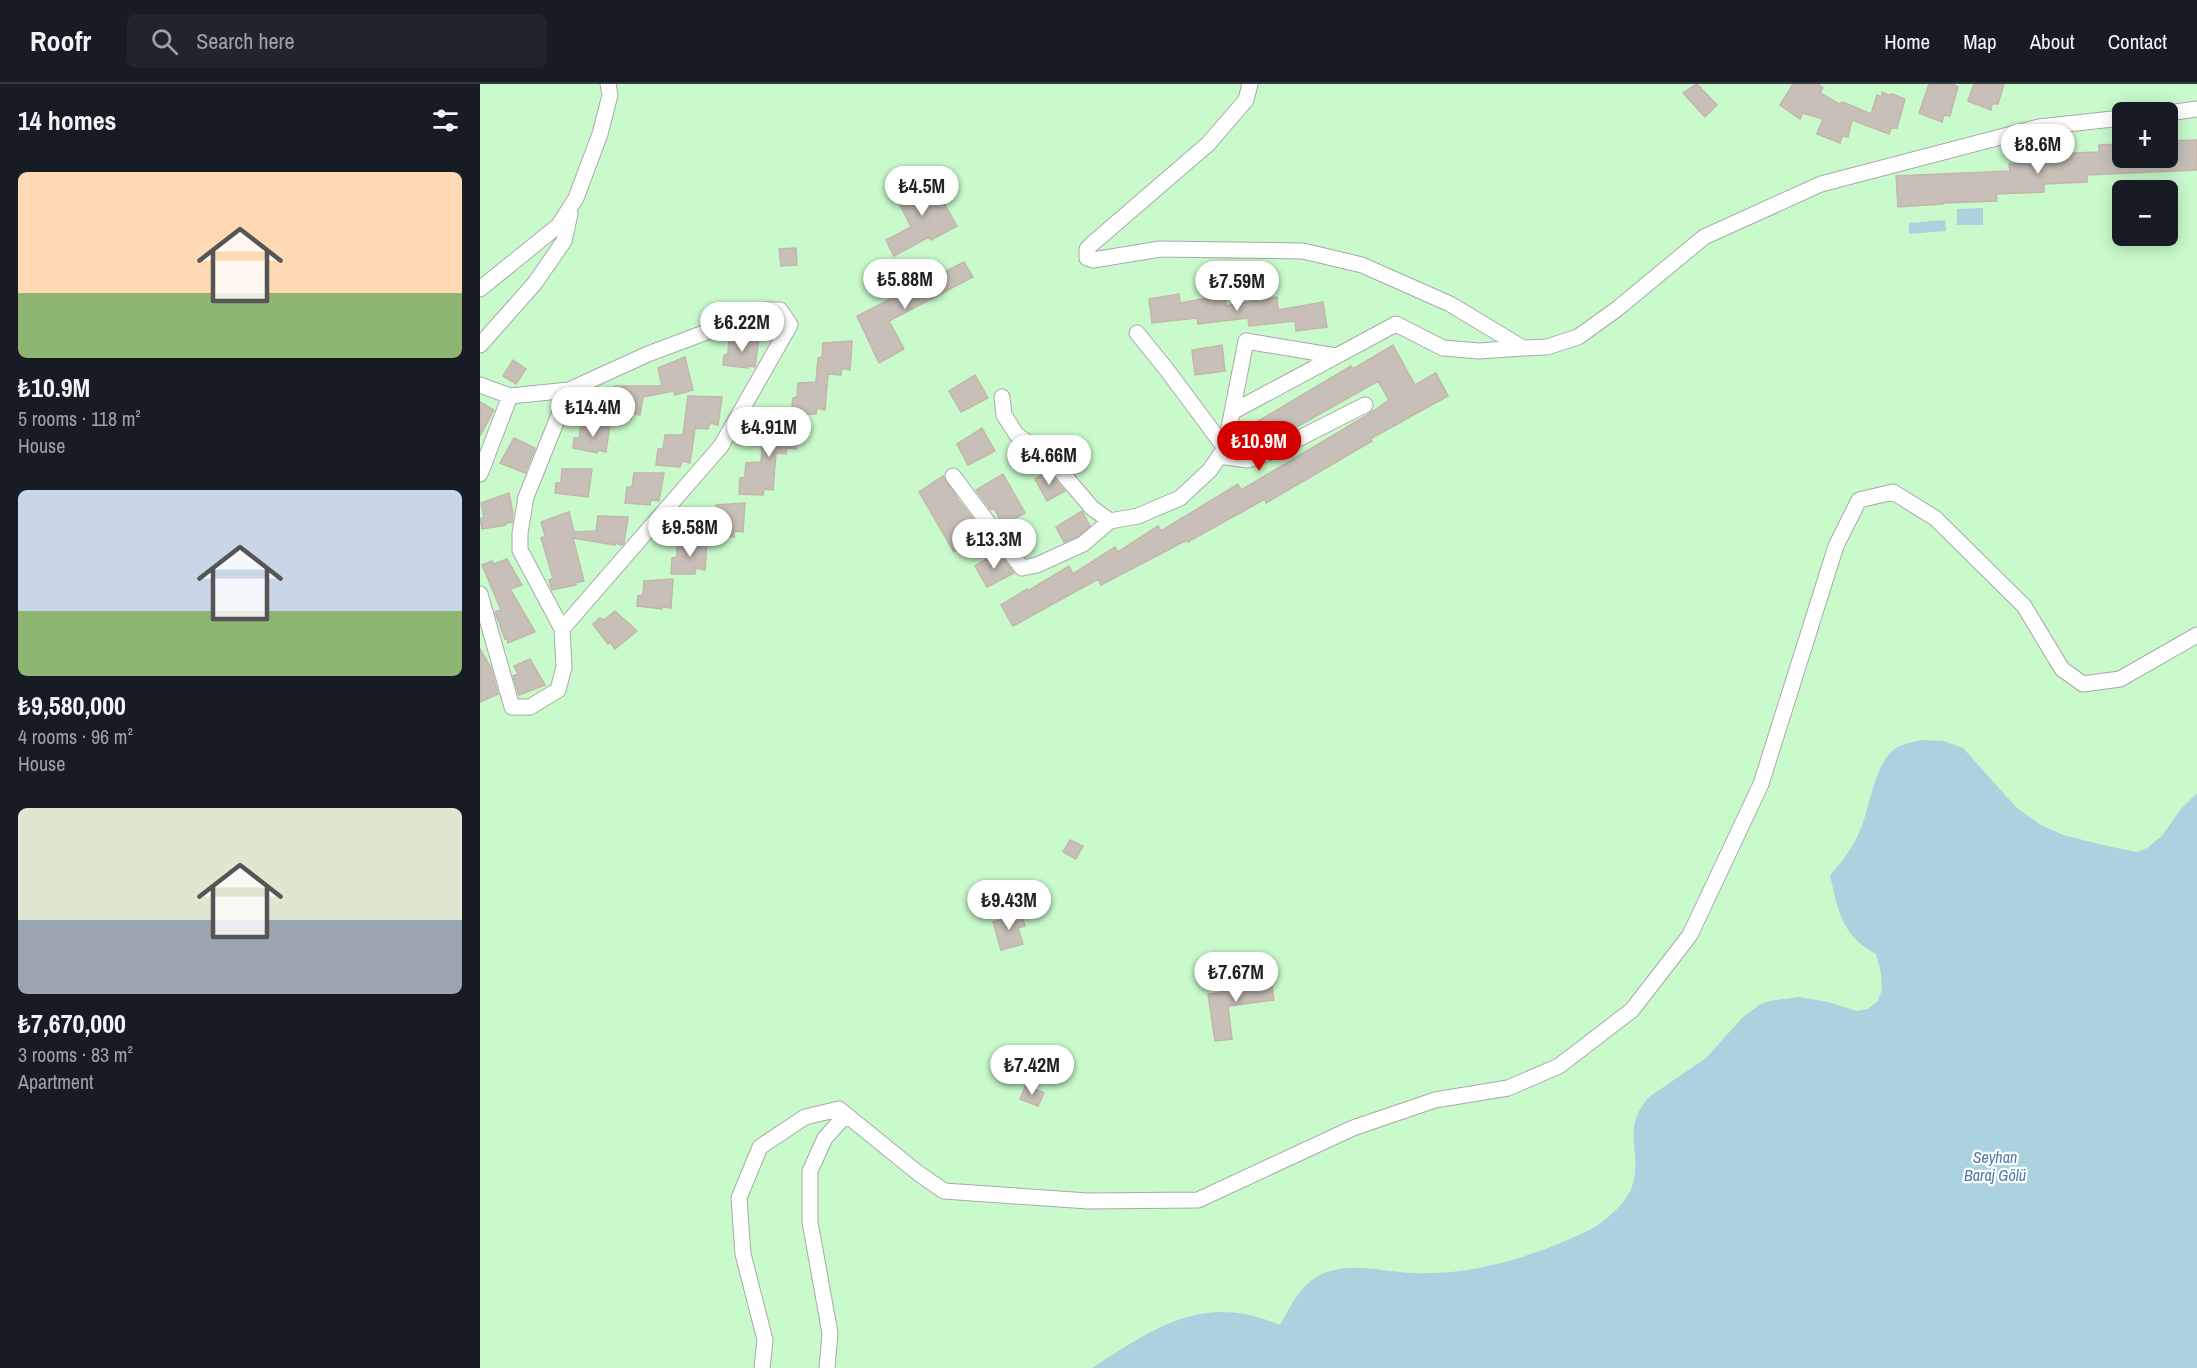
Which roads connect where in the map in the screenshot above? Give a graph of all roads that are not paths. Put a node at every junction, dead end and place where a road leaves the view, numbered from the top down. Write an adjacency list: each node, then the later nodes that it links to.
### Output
1 (608, 84): 6 (street)
2 (1250, 84): 10 (street)
3 (2197, 109): 4 (street)
4 (2178, 112)
5 (2112, 119): 10 (street)
6 (572, 205): 7 (street); 9 (street)
7 (480, 289)
8 (1137, 333): 18 (street)
9 (480, 345)
10 (1523, 348): 11 (street)
11 (1336, 357): 17 (street); 17 (street)
12 (480, 385): 14 (street)
13 (569, 390): 14 (street); 23 (street); 23 (street)
14 (510, 396): 19 (street)
15 (1002, 397): 21 (street)
16 (1365, 405): 18 (street)
17 (1234, 411): 18 (street)
18 (1222, 452): 21 (street)
19 (480, 474)
20 (952, 476): 21 (street)
21 (1110, 521)
22 (480, 594): 23 (street)
23 (562, 629)
24 (2197, 635): 25 (street)
25 (846, 1115): 26 (street); 27 (street)
26 (762, 1368)
27 (827, 1368)

